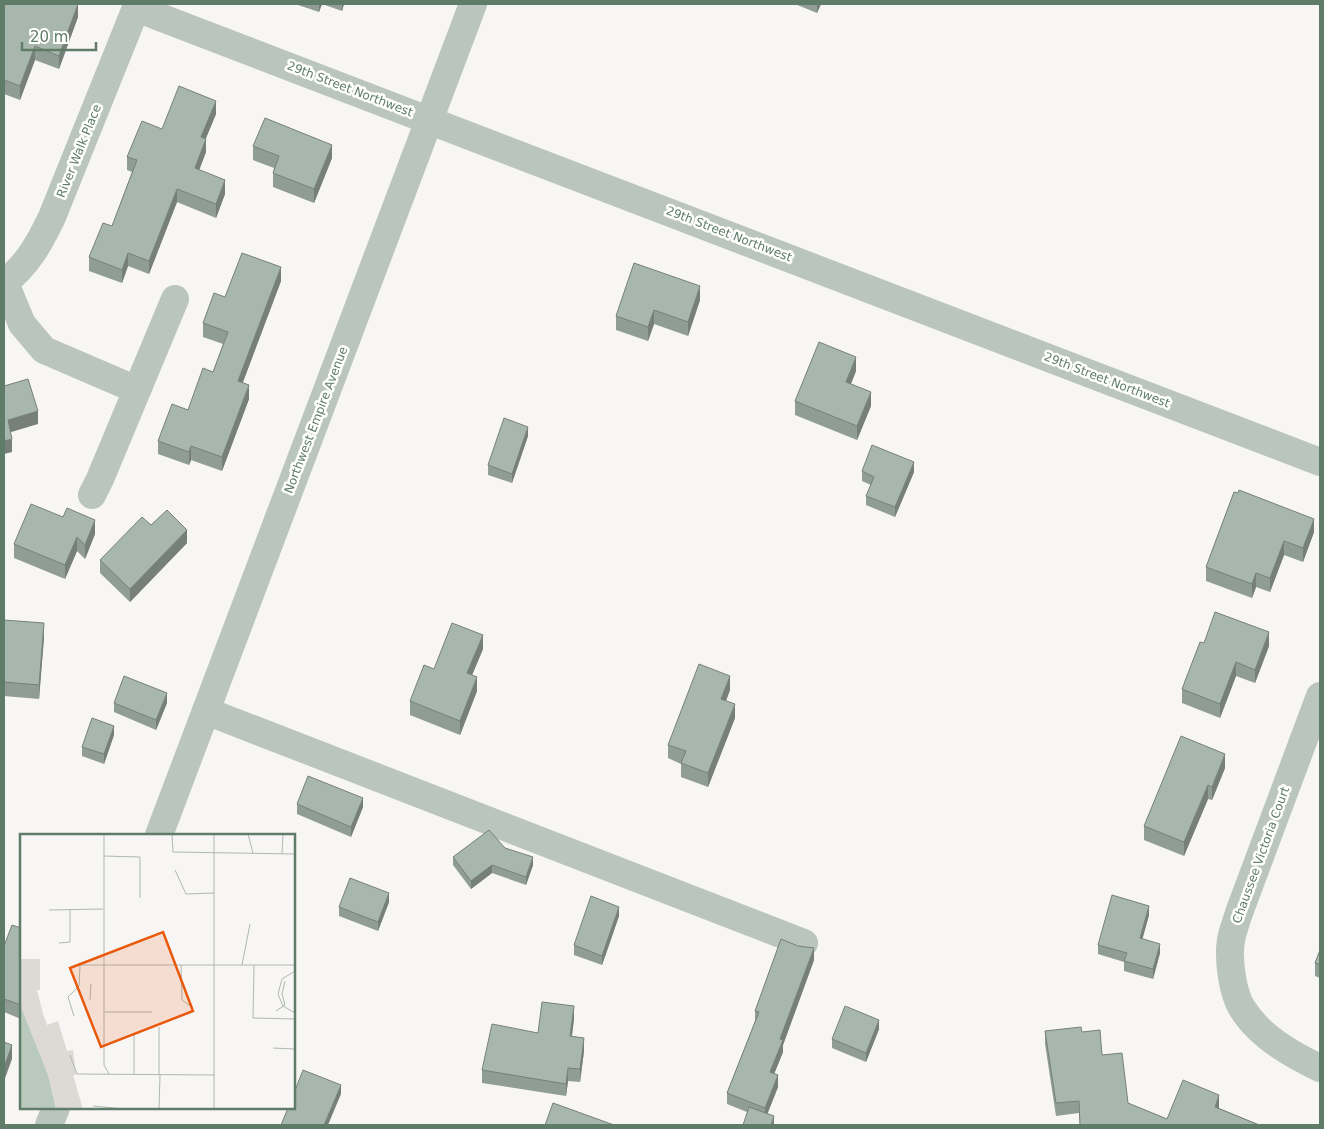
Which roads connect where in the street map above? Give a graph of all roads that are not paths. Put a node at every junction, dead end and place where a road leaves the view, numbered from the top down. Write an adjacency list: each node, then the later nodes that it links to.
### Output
1 (473, 4): 3 (street, Northwest Empire Avenue)
2 (136, 8): 3 (street, 29th Street Northwest); 4 (street, River Walk Place)
3 (430, 119): 7 (street, 29th Street Northwest); 10 (street, Northwest Empire Avenue)
4 (4, 283): 6 (street)
5 (175, 299): 6 (street)
6 (137, 390): 8 (street)
7 (1320, 462)
8 (92, 495)
9 (1320, 696): 13 (street, Chaussee Victoria Court)
10 (206, 711): 11 (street, Northwest Empire Avenue); 12 (street)
11 (159, 834)
12 (804, 944)
13 (1320, 1068)
14 (56, 1109): 15 (street)
15 (49, 1125)

